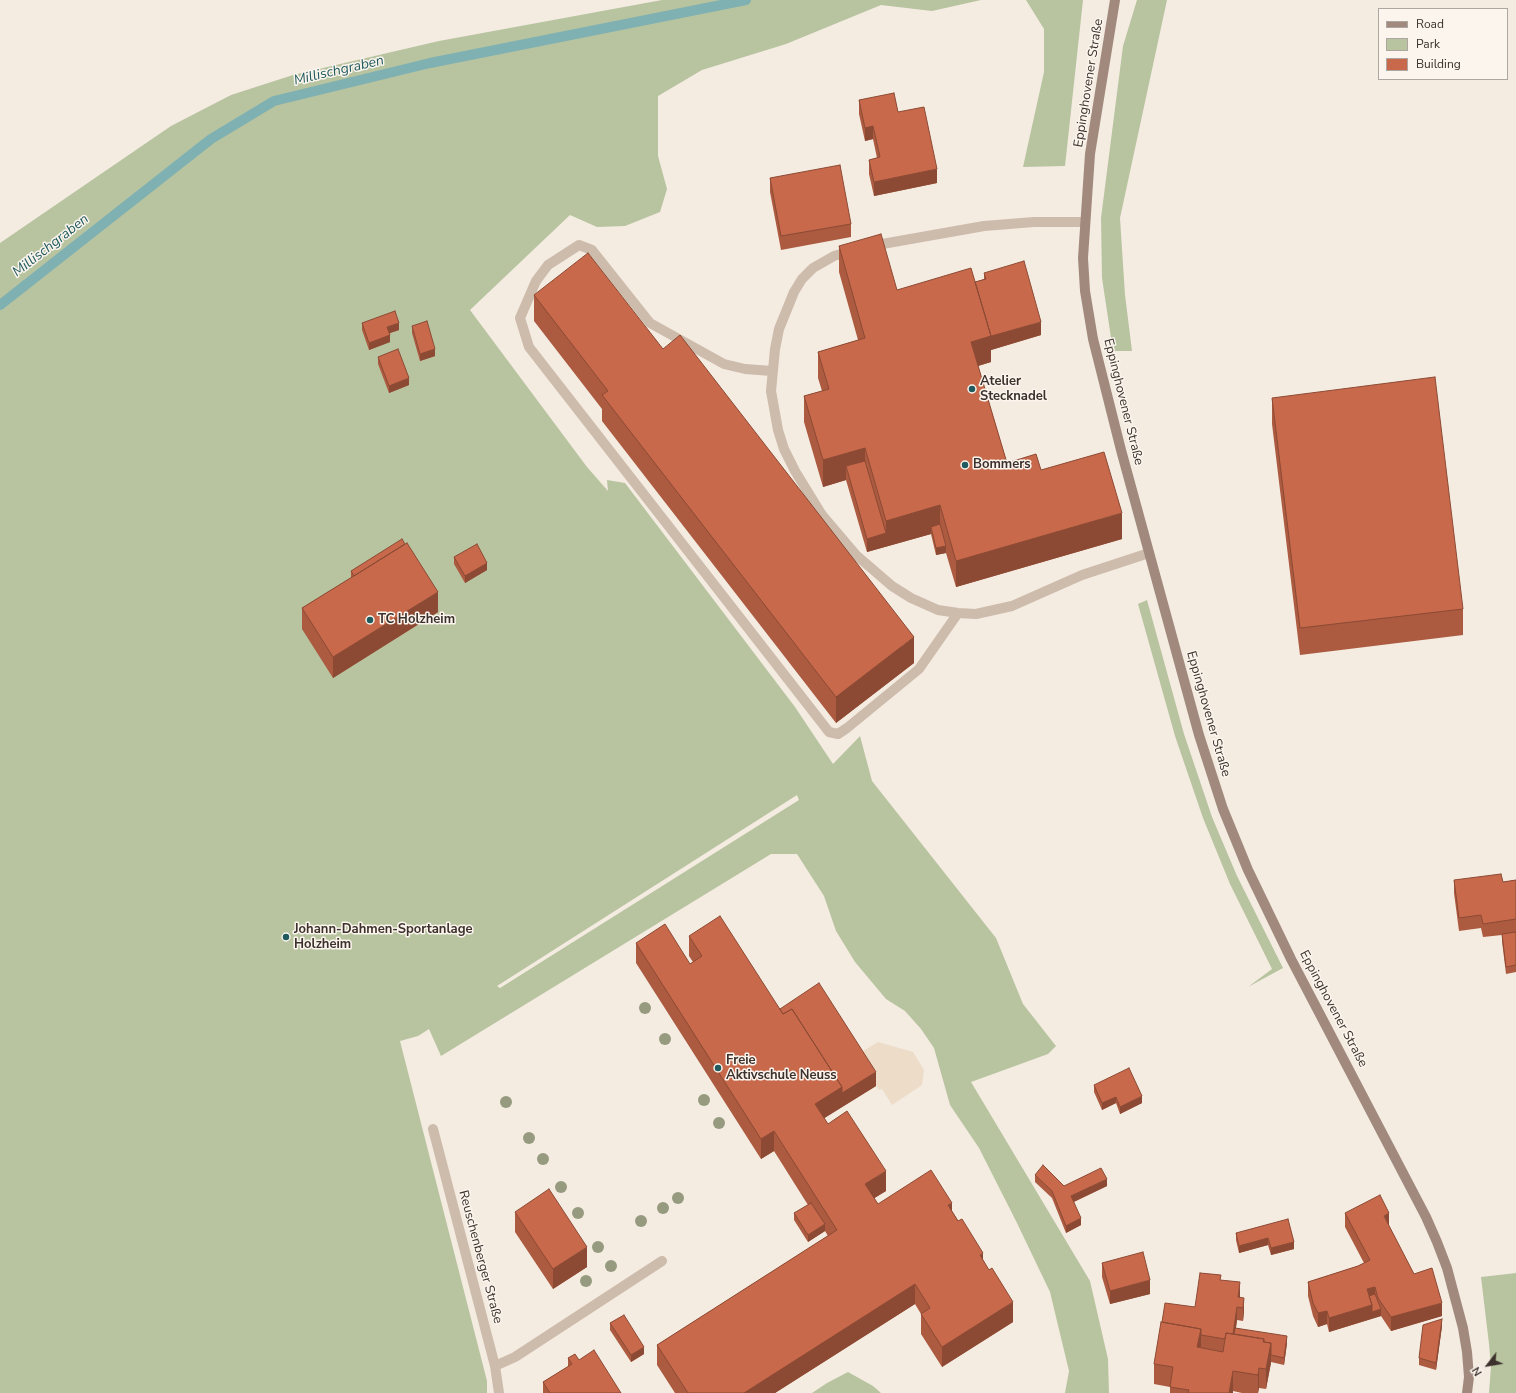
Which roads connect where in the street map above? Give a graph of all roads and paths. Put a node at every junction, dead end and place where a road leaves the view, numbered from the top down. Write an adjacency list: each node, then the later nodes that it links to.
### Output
1 (1115, 0): 2 (main road, Eppinghovener Straße)
2 (1084, 222): 3 (lane); 4 (main road, Eppinghovener Straße)
3 (772, 371): 5 (lane); 5 (lane)
4 (1149, 553): 5 (lane); 10 (main road, Eppinghovener Straße)
5 (958, 614)
6 (433, 1129): 8 (lane, Reuschenberger Straße)
7 (662, 1260): 8 (lane)
8 (495, 1366): 9 (lane, Reuschenberger Straße)
9 (499, 1393)
10 (1467, 1393)

